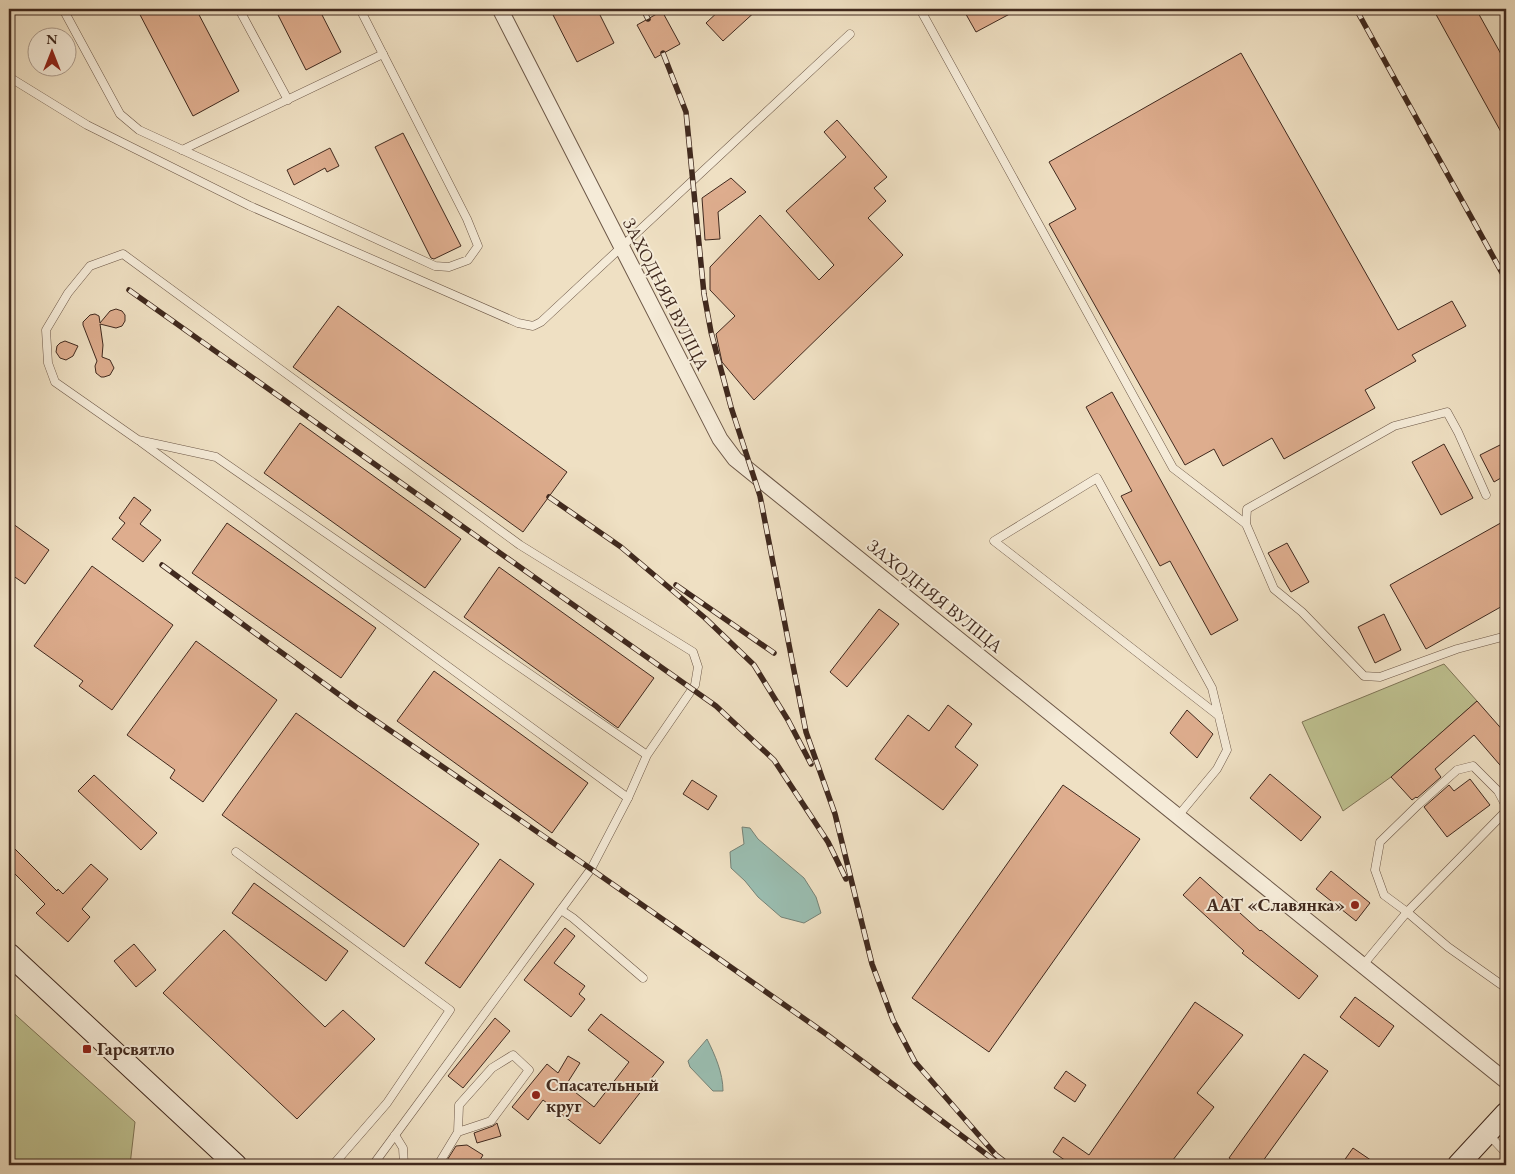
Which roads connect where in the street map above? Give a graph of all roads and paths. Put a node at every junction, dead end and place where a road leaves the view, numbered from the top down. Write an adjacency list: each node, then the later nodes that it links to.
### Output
1 (63, 9): 10 (lane)
2 (239, 9): 9 (lane)
3 (360, 9): 7 (lane)
4 (500, 9): 11 (street, ЗАХОДНЯЯ ВУЛІЦА)
5 (920, 9): 14 (lane)
6 (850, 34): 11 (lane)
7 (383, 54): 9 (lane); 10 (lane)
8 (9, 77): 11 (lane)
9 (288, 100): 10 (lane)
10 (182, 150)
11 (621, 248): 21 (street, ЗАХОДНЯЯ ВУЛІЦА)
12 (138, 440): 17 (lane); 17 (lane); 18 (lane)
13 (1486, 495): 14 (lane)
14 (1246, 524): 15 (lane)
15 (1506, 636)
16 (1219, 716): 16 (lane); 21 (lane)
17 (647, 755): 18 (lane)
18 (628, 798): 23 (lane)
19 (1506, 806): 24 (lane)
20 (1506, 812): 24 (lane)
21 (1178, 816): 26 (street, ЗАХОДНЯЯ ВУЛІЦА)
22 (236, 852): 36 (lane)
23 (561, 910): 27 (lane); 33 (lane)
24 (1407, 912): 26 (lane); 28 (lane)
25 (9, 954): 35 (main road)
26 (1363, 965): 29 (street, ЗАХОДНЯЯ ВУЛІЦА)
27 (644, 978)
28 (1506, 988)
29 (1506, 1081)
30 (1506, 1113): 32 (main road)
31 (458, 1132): 31 (lane); 39 (lane)
32 (1487, 1134): 34 (lane); 40 (main road)
33 (395, 1135): 37 (lane); 38 (lane)
34 (1506, 1152)
35 (236, 1165)
36 (333, 1165)
37 (373, 1165)
38 (404, 1165)
39 (438, 1165)
40 (1458, 1165)

